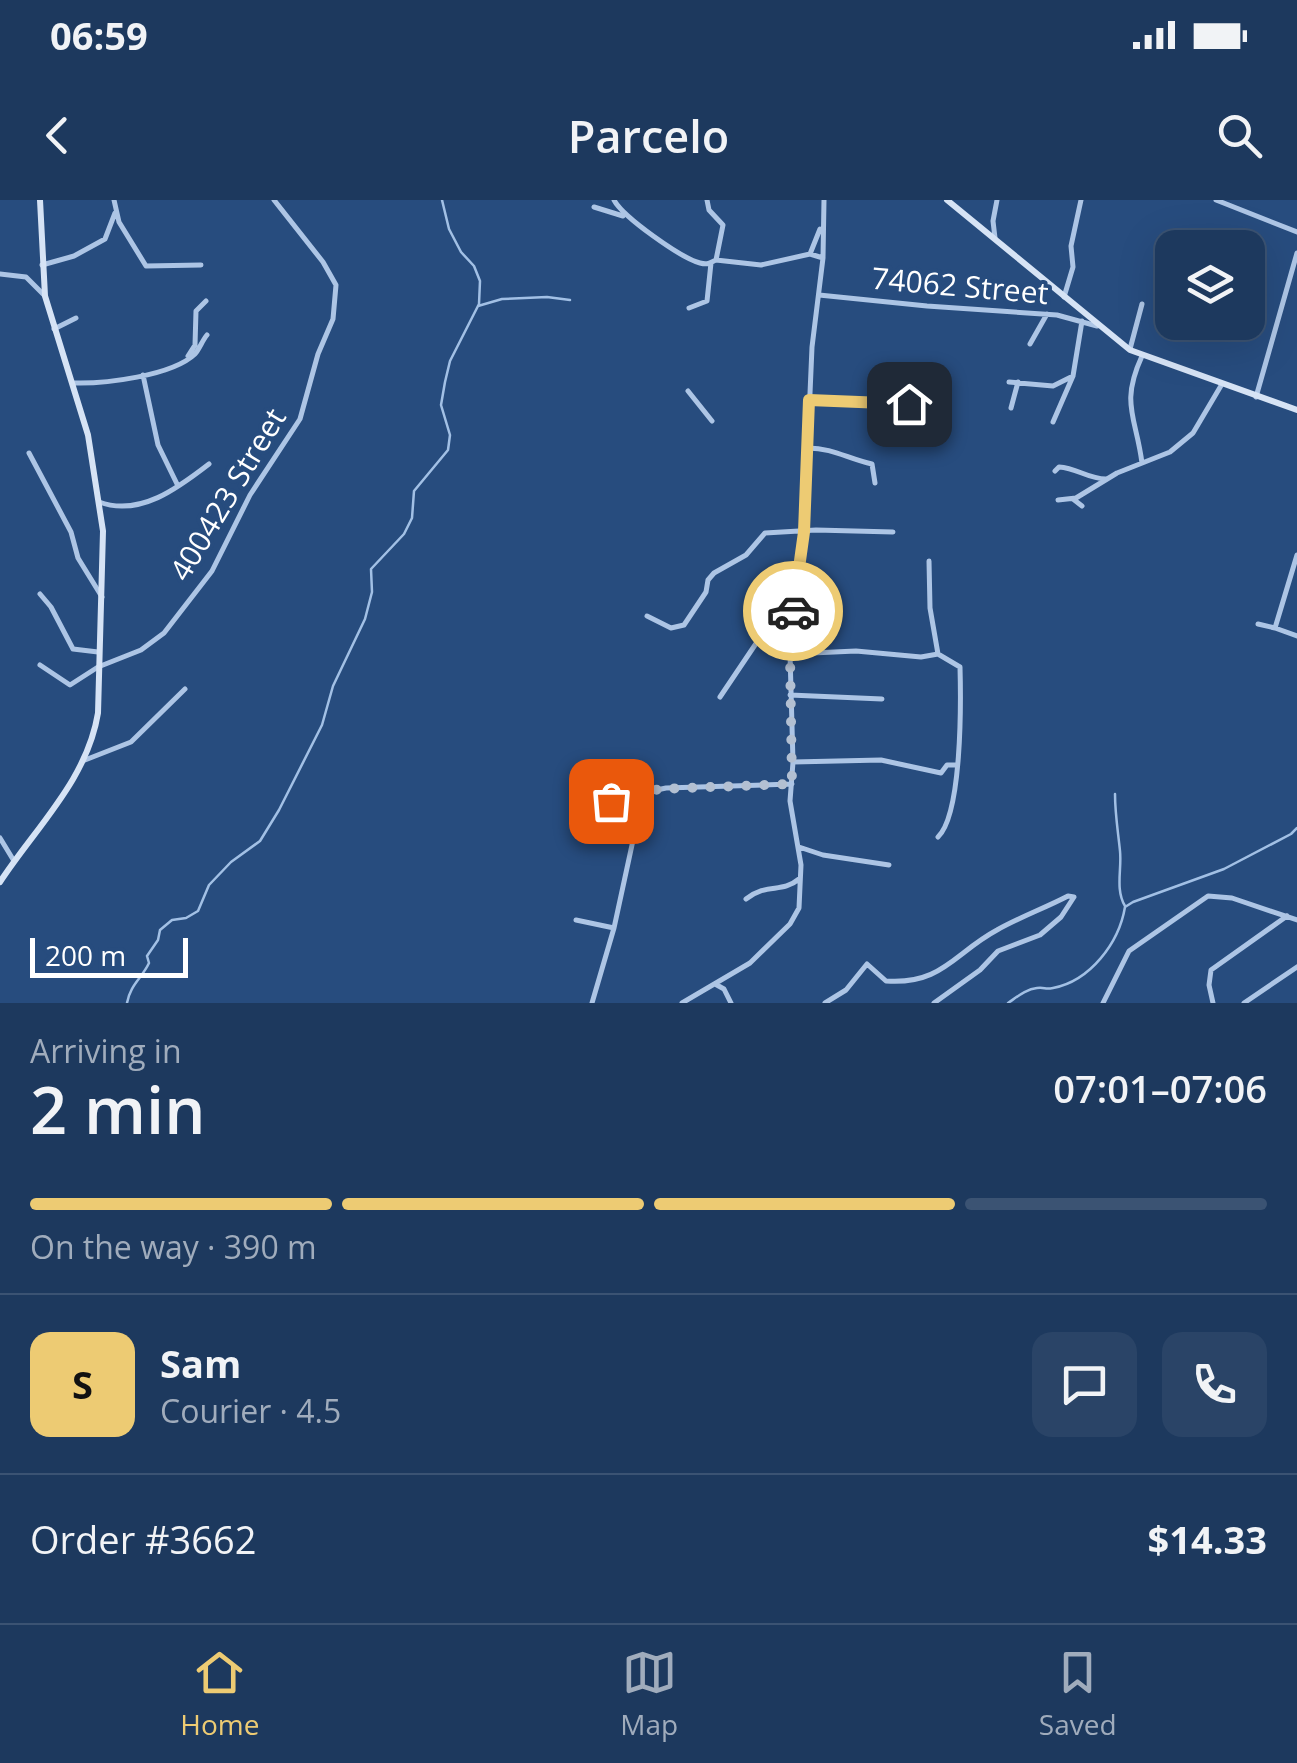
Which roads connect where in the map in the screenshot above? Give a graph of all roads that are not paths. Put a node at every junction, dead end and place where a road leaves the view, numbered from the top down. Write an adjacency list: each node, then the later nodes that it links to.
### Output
1 (40, 200): 21 (street)
2 (114, 200): 12 (street)
3 (274, 200): 83 (street, 400423 Street)
4 (614, 200): 13 (street)
5 (707, 200): 20 (street)
6 (824, 200): 14 (street)
7 (947, 200): 16 (street)
8 (998, 200): 16 (street)
9 (1081, 200): 26 (street)
10 (1216, 200): 15 (street)
11 (594, 206): 13 (street)
12 (116, 210): 21 (street); 22 (street)
13 (626, 216): 20 (street)
14 (822, 224): 18 (street); 19 (street)
15 (1297, 232)
16 (995, 238): 26 (street)
17 (1297, 253): 49 (street)
18 (810, 254): 19 (street); 20 (street)
19 (822, 258): 24 (street)
20 (714, 262): 29 (street)
21 (42, 265): 25 (street)
22 (201, 265)
23 (0, 274): 25 (street)
24 (819, 294): 31 (street, 74062 Street); 50 (street)
25 (45, 296): 36 (street)
26 (1064, 297): 30 (street)
27 (206, 300): 41 (street)
28 (1142, 304): 39 (street)
29 (689, 308)
30 (1076, 308): 32 (street); 35 (street)
31 (1047, 314): 32 (street, 74062 Street); 38 (street)
32 (1065, 316): 34 (street, 74062 Street)
33 (76, 318): 36 (street)
34 (1082, 321): 35 (street, 74062 Street); 43 (street)
35 (1097, 326): 39 (street)
36 (54, 329): 46 (street)
37 (208, 334): 41 (street)
38 (1030, 344)
39 (1130, 350): 40 (street)
40 (1142, 356): 47 (street); 58 (street)
41 (187, 359): 42 (street)
42 (142, 375): 46 (street); 63 (street)
43 (1073, 376): 45 (street); 55 (street)
44 (1009, 382): 45 (street)
45 (1018, 382): 52 (street)
46 (73, 383): 66 (street)
47 (1222, 384): 49 (street); 58 (street)
48 (688, 391): 54 (street)
49 (1256, 397): 53 (street)
50 (809, 400): 51 (street); 56 (street)
51 (946, 405)
52 (1011, 408)
53 (1297, 410)
54 (712, 422)
55 (1053, 422)
56 (808, 448): 62 (street); 68 (street)
57 (29, 454): 73 (street)
58 (1142, 462): 61 (street)
59 (209, 464): 63 (street)
60 (1056, 469): 61 (street)
61 (1109, 479): 64 (street)
62 (875, 483)
63 (178, 486): 66 (street)
64 (1072, 498): 65 (street); 67 (street)
65 (1058, 500)
66 (99, 502): 73 (street)
67 (1082, 506)
68 (804, 532): 69 (street); 74 (street); 78 (street)
69 (893, 532)
70 (1297, 556): 76 (street)
71 (929, 561): 81 (street)
72 (40, 594): 79 (street)
73 (102, 596): 79 (street)
74 (647, 616)
75 (1258, 624): 76 (street)
76 (1275, 628): 77 (street)
77 (1297, 636)
78 (791, 640): 80 (street); 86 (street)
79 (98, 652): 83 (street)
80 (790, 654): 81 (street); 85 (street)
81 (938, 654): 90 (street)
82 (40, 665): 83 (street)
83 (98, 667): 88 (street)
84 (185, 689): 88 (street)
85 (790, 695): 87 (street); 89 (street)
86 (720, 697)
87 (882, 699)
88 (86, 760): 97 (street)
89 (793, 762): 90 (street); 91 (street)
90 (956, 765): 94 (street)
91 (792, 784): 93 (street); 96 (street)
92 (588, 802): 93 (street)
93 (640, 808): 105 (street)
94 (938, 837)
95 (0, 838): 97 (street)
96 (799, 847): 98 (street); 99 (street)
97 (14, 861): 100 (street)
98 (889, 865)
99 (800, 877): 101 (street); 107 (street)
100 (0, 882)
101 (746, 899)
102 (1287, 916): 104 (street); 113 (street); 114 (street)
103 (576, 920): 105 (street)
104 (1297, 920)
105 (614, 928): 109 (street)
106 (1297, 966): 115 (street)
107 (715, 984): 108 (street); 110 (street)
108 (686, 1002)
109 (592, 1003)
110 (732, 1003)
111 (825, 1003): 112 (street)
112 (934, 1003)
113 (1103, 1003)
114 (1213, 1003)
115 (1244, 1003)

